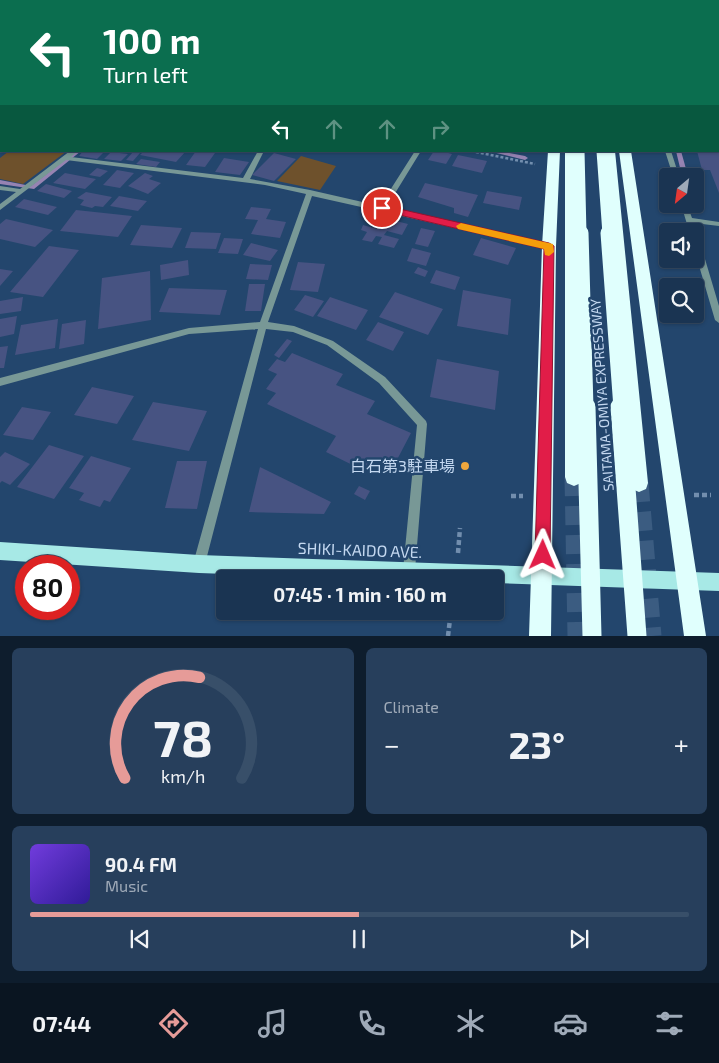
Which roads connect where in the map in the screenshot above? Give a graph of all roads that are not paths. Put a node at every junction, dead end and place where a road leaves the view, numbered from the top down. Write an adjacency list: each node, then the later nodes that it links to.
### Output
1 (73, 152): 11 (street)
2 (260, 152): 13 (street)
3 (417, 152): 18 (street)
4 (554, 152): 23 (highway)
5 (571, 152): 28 (highway)
6 (579, 152): 38 (highway, SAITAMA-OMIYA EXPRESSWAY, bridge)
7 (602, 152): 39 (highway, SAITAMA-OMIYA EXPRESSWAY, bridge)
8 (609, 152): 29 (highway)
9 (625, 152): 35 (highway)
10 (668, 152): 12 (street)
11 (65, 158): 13 (street); 15 (street)
12 (673, 168)
13 (246, 180): 16 (street)
14 (0, 188): 15 (street)
15 (20, 191): 17 (street)
16 (310, 192): 18 (street); 26 (street)
17 (0, 208)
18 (382, 208): 23 (street)
19 (687, 213): 20 (street)
20 (689, 220): 21 (street); 22 (street)
21 (690, 223)
22 (719, 224)
23 (549, 246): 34 (highway)
24 (704, 268): 25 (street)
25 (719, 320)
26 (263, 325): 27 (street); 31 (street); 32 (street)
27 (0, 382)
28 (574, 477)
29 (639, 483)
30 (0, 552): 31 (main road, SHIKI-KAIDO AVE.)
31 (199, 564): 32 (main road, SHIKI-KAIDO AVE.)
32 (409, 570)
33 (504, 573): 34 (main road, SHIKI-KAIDO AVE.)
34 (542, 574): 35 (main road, SHIKI-KAIDO AVE.); 37 (highway)
35 (687, 580): 36 (main road, SHIKI-KAIDO AVE.); 40 (highway)
36 (719, 582)
37 (540, 636)
38 (592, 636)
39 (637, 636)
40 (695, 636)

